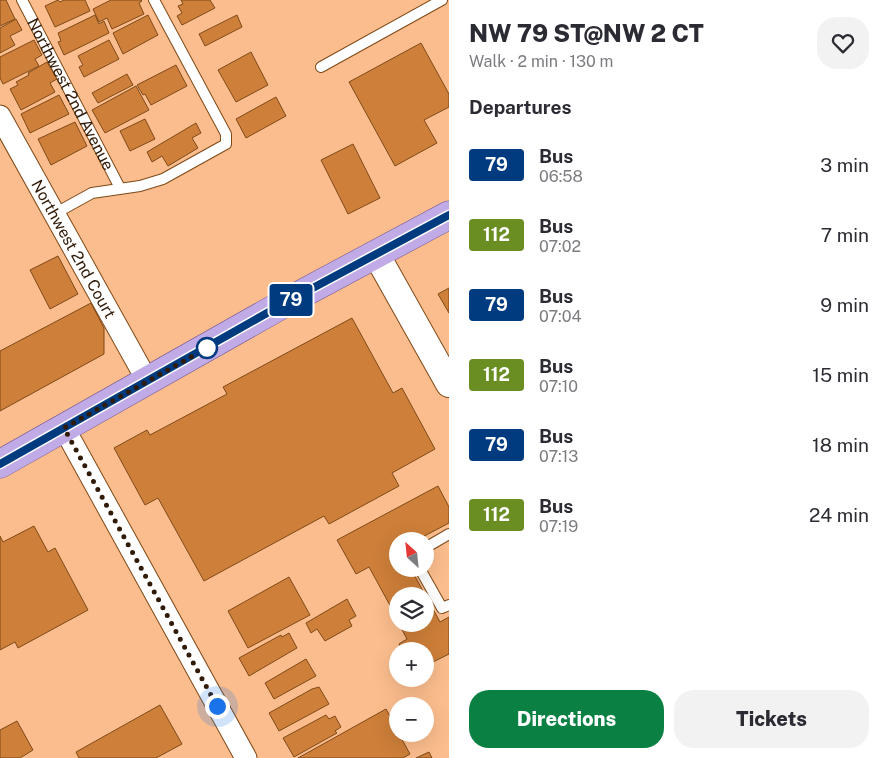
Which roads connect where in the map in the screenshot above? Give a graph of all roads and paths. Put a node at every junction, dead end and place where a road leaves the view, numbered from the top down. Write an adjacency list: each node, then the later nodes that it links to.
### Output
1 (22, 0): 6 (lane, Northwest 2nd Avenue)
2 (154, 0): 6 (lane)
3 (442, 0): 4 (lane)
4 (321, 67)
5 (0, 116): 7 (street, Northwest 2nd Court)
6 (120, 188): 7 (lane)
7 (54, 214): 10 (street, Northwest 2nd Court)
8 (449, 215): 9 (main road)
9 (376, 254): 10 (main road); 11 (street)
10 (148, 382): 12 (main road)
11 (449, 384)
12 (64, 428): 13 (main road); 18 (street)
13 (0, 464)
14 (449, 534): 15 (lane)
15 (434, 543)
16 (425, 578): 17 (lane)
17 (449, 604)
18 (246, 758)

